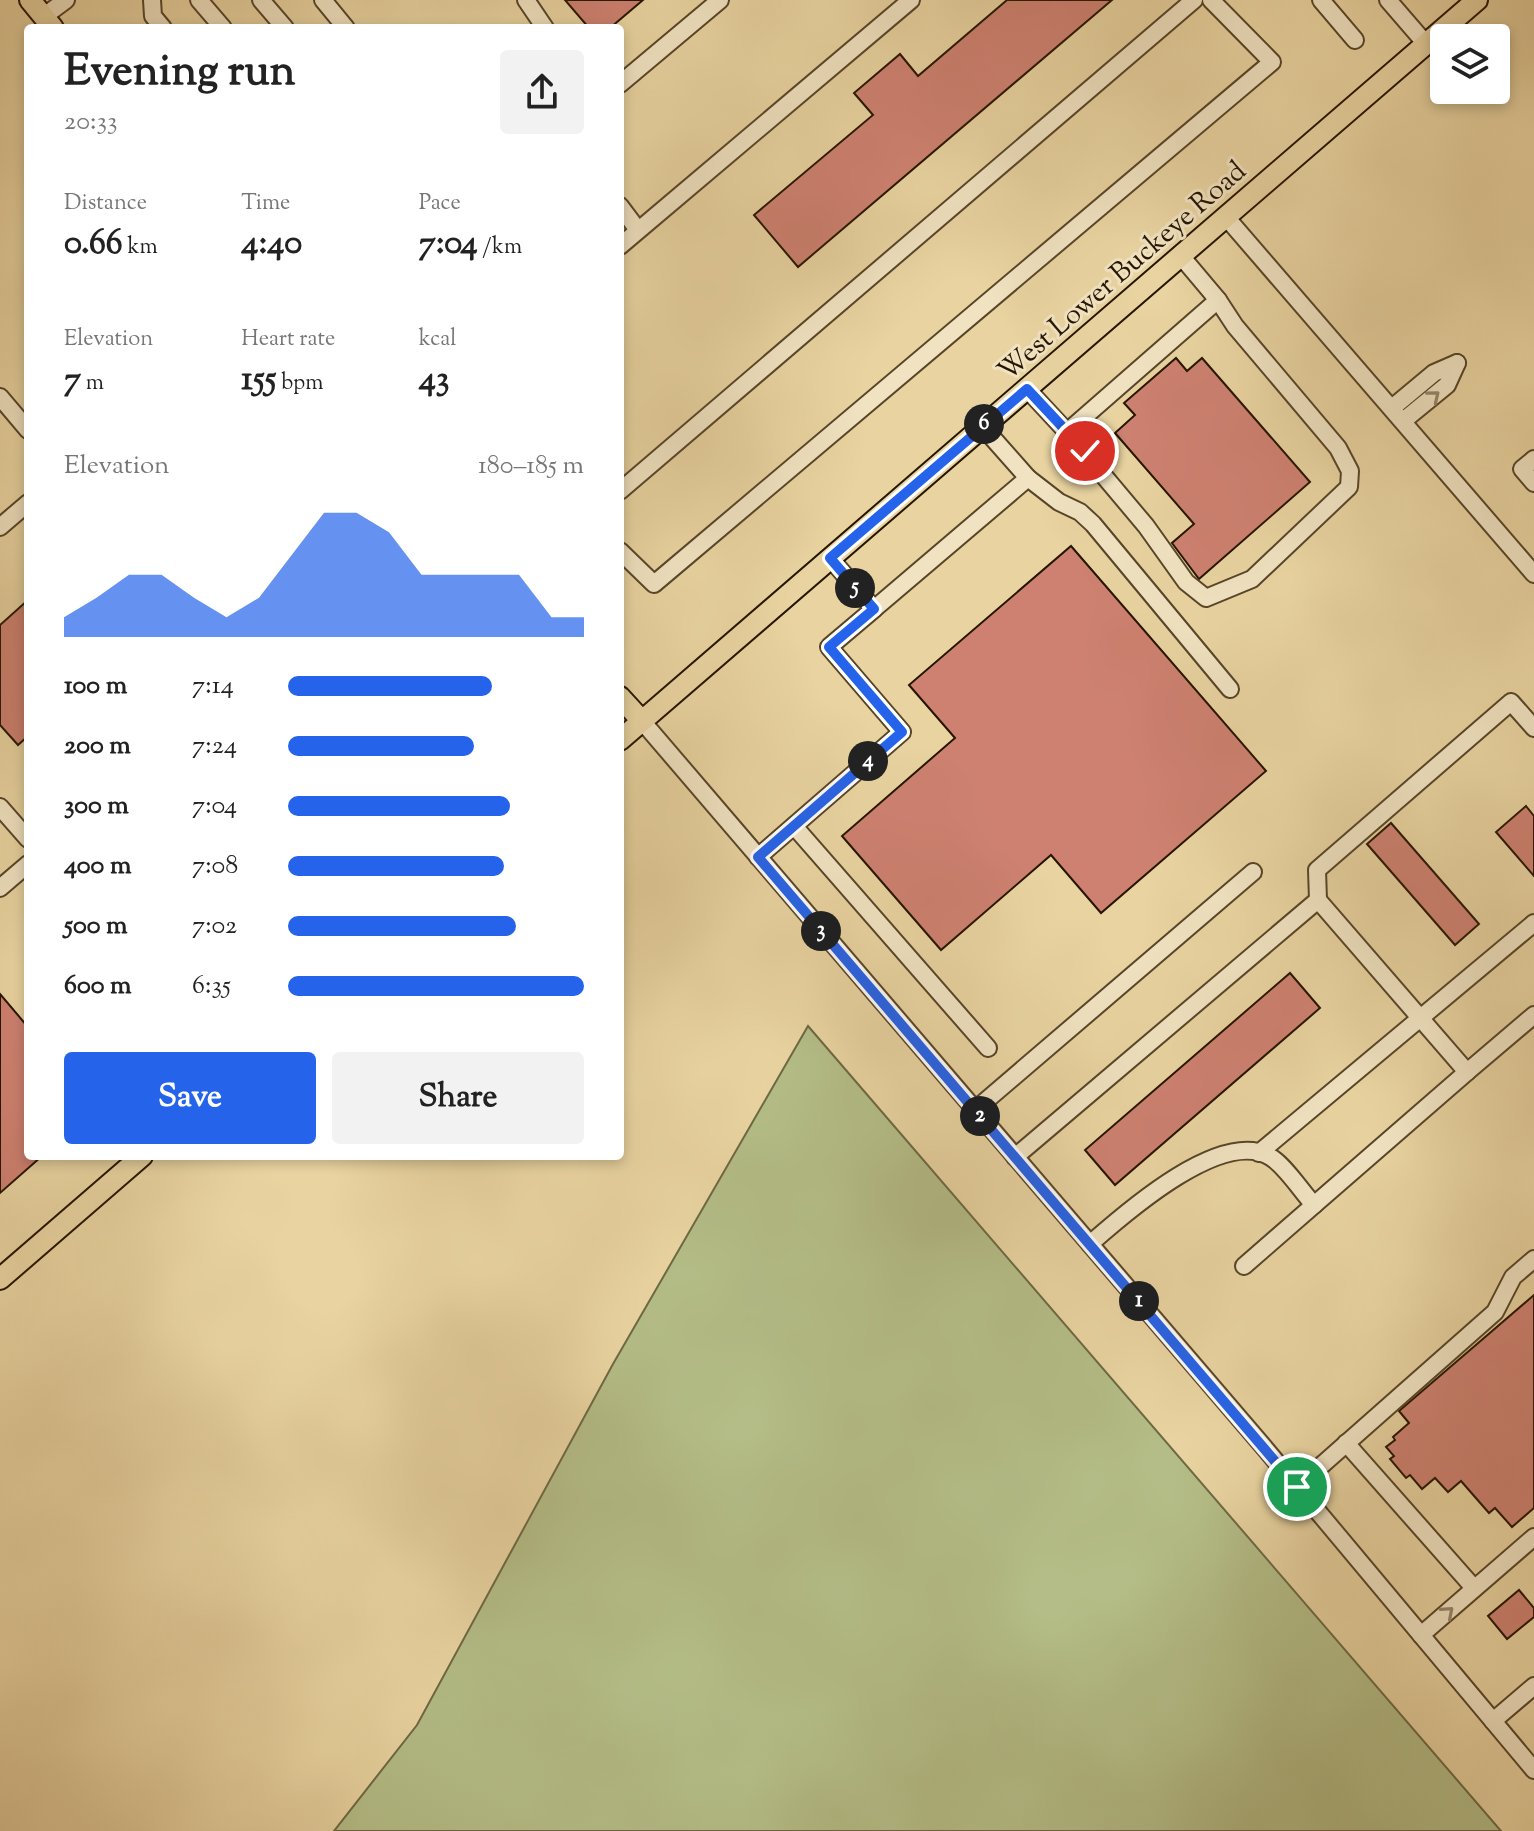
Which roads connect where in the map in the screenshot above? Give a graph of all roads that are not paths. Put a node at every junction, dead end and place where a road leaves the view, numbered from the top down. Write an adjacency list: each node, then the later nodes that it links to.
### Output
1 (30, 0): 15 (main road)
2 (66, 0): 15 (street)
3 (152, 0): 16 (street)
4 (199, 0): 17 (street)
5 (261, 0): 18 (street)
6 (323, 0): 19 (street)
7 (526, 0): 20 (street)
8 (720, 0): 23 (street)
9 (911, 0): 26 (street)
10 (1194, 0): 38 (street)
11 (1211, 0): 42 (street)
12 (1321, 0): 21 (street)
13 (1388, 0): 22 (street)
14 (1477, 0): 22 (main road, West Lower Buckeye Road)
15 (48, 22)
16 (160, 24)
17 (220, 24)
18 (282, 24)
19 (343, 24)
20 (542, 24)
21 (1355, 40)
22 (1426, 44): 25 (main road, West Lower Buckeye Road)
23 (624, 81)
24 (624, 211): 26 (street)
25 (1226, 217): 28 (main road, West Lower Buckeye Road); 43 (street)
26 (638, 230): 27 (street)
27 (624, 242)
28 (1181, 256): 29 (street); 30 (main road, West Lower Buckeye Road)
29 (1218, 300): 34 (street); 34 (street)
30 (1027, 389): 33 (main road, West Lower Buckeye Road); 34 (street)
31 (0, 397): 32 (street)
32 (24, 425)
33 (982, 426): 36 (street); 44 (main road, West Lower Buckeye Road)
34 (1067, 432)
35 (1534, 459): 37 (street)
36 (1028, 478): 46 (street); 47 (street)
37 (1534, 483)
38 (624, 488)
39 (24, 506): 40 (street)
40 (0, 527)
41 (1534, 545): 43 (street)
42 (624, 555)
43 (1520, 557): 45 (street)
44 (830, 558): 46 (street); 49 (main road, West Lower Buckeye Road)
45 (1534, 574)
46 (874, 609): 53 (street)
47 (1230, 689)
48 (624, 701): 49 (main road)
49 (642, 721): 51 (main road, West Lower Buckeye Road); 55 (street)
50 (1534, 728): 59 (street)
51 (624, 737)
52 (0, 807): 54 (street)
53 (794, 826): 55 (street); 63 (street)
54 (24, 834)
55 (758, 857): 65 (street)
56 (24, 867): 58 (street)
57 (1253, 872): 65 (street)
58 (0, 888)
59 (1318, 900): 62 (street); 67 (street)
60 (1534, 923): 62 (street)
61 (1534, 1015): 64 (street)
62 (1420, 1018): 64 (street); 66 (street)
63 (988, 1048)
64 (1467, 1072): 69 (street)
65 (975, 1110): 67 (street)
66 (1259, 1153): 69 (street); 70 (street)
67 (1015, 1157): 70 (street)
68 (137, 1160): 73 (main road)
69 (1314, 1205): 72 (street)
70 (1090, 1244): 75 (street)
71 (1534, 1259): 74 (street)
72 (1244, 1266)
73 (0, 1279)
74 (1346, 1443): 75 (street); 77 (street)
75 (1297, 1487): 78 (street)
76 (1534, 1537): 77 (street)
77 (1474, 1588): 78 (street, one-way to 77)
78 (1421, 1635): 80 (street)
79 (1534, 1686): 80 (street)
80 (1493, 1721): 81 (street)
81 (1534, 1770)

